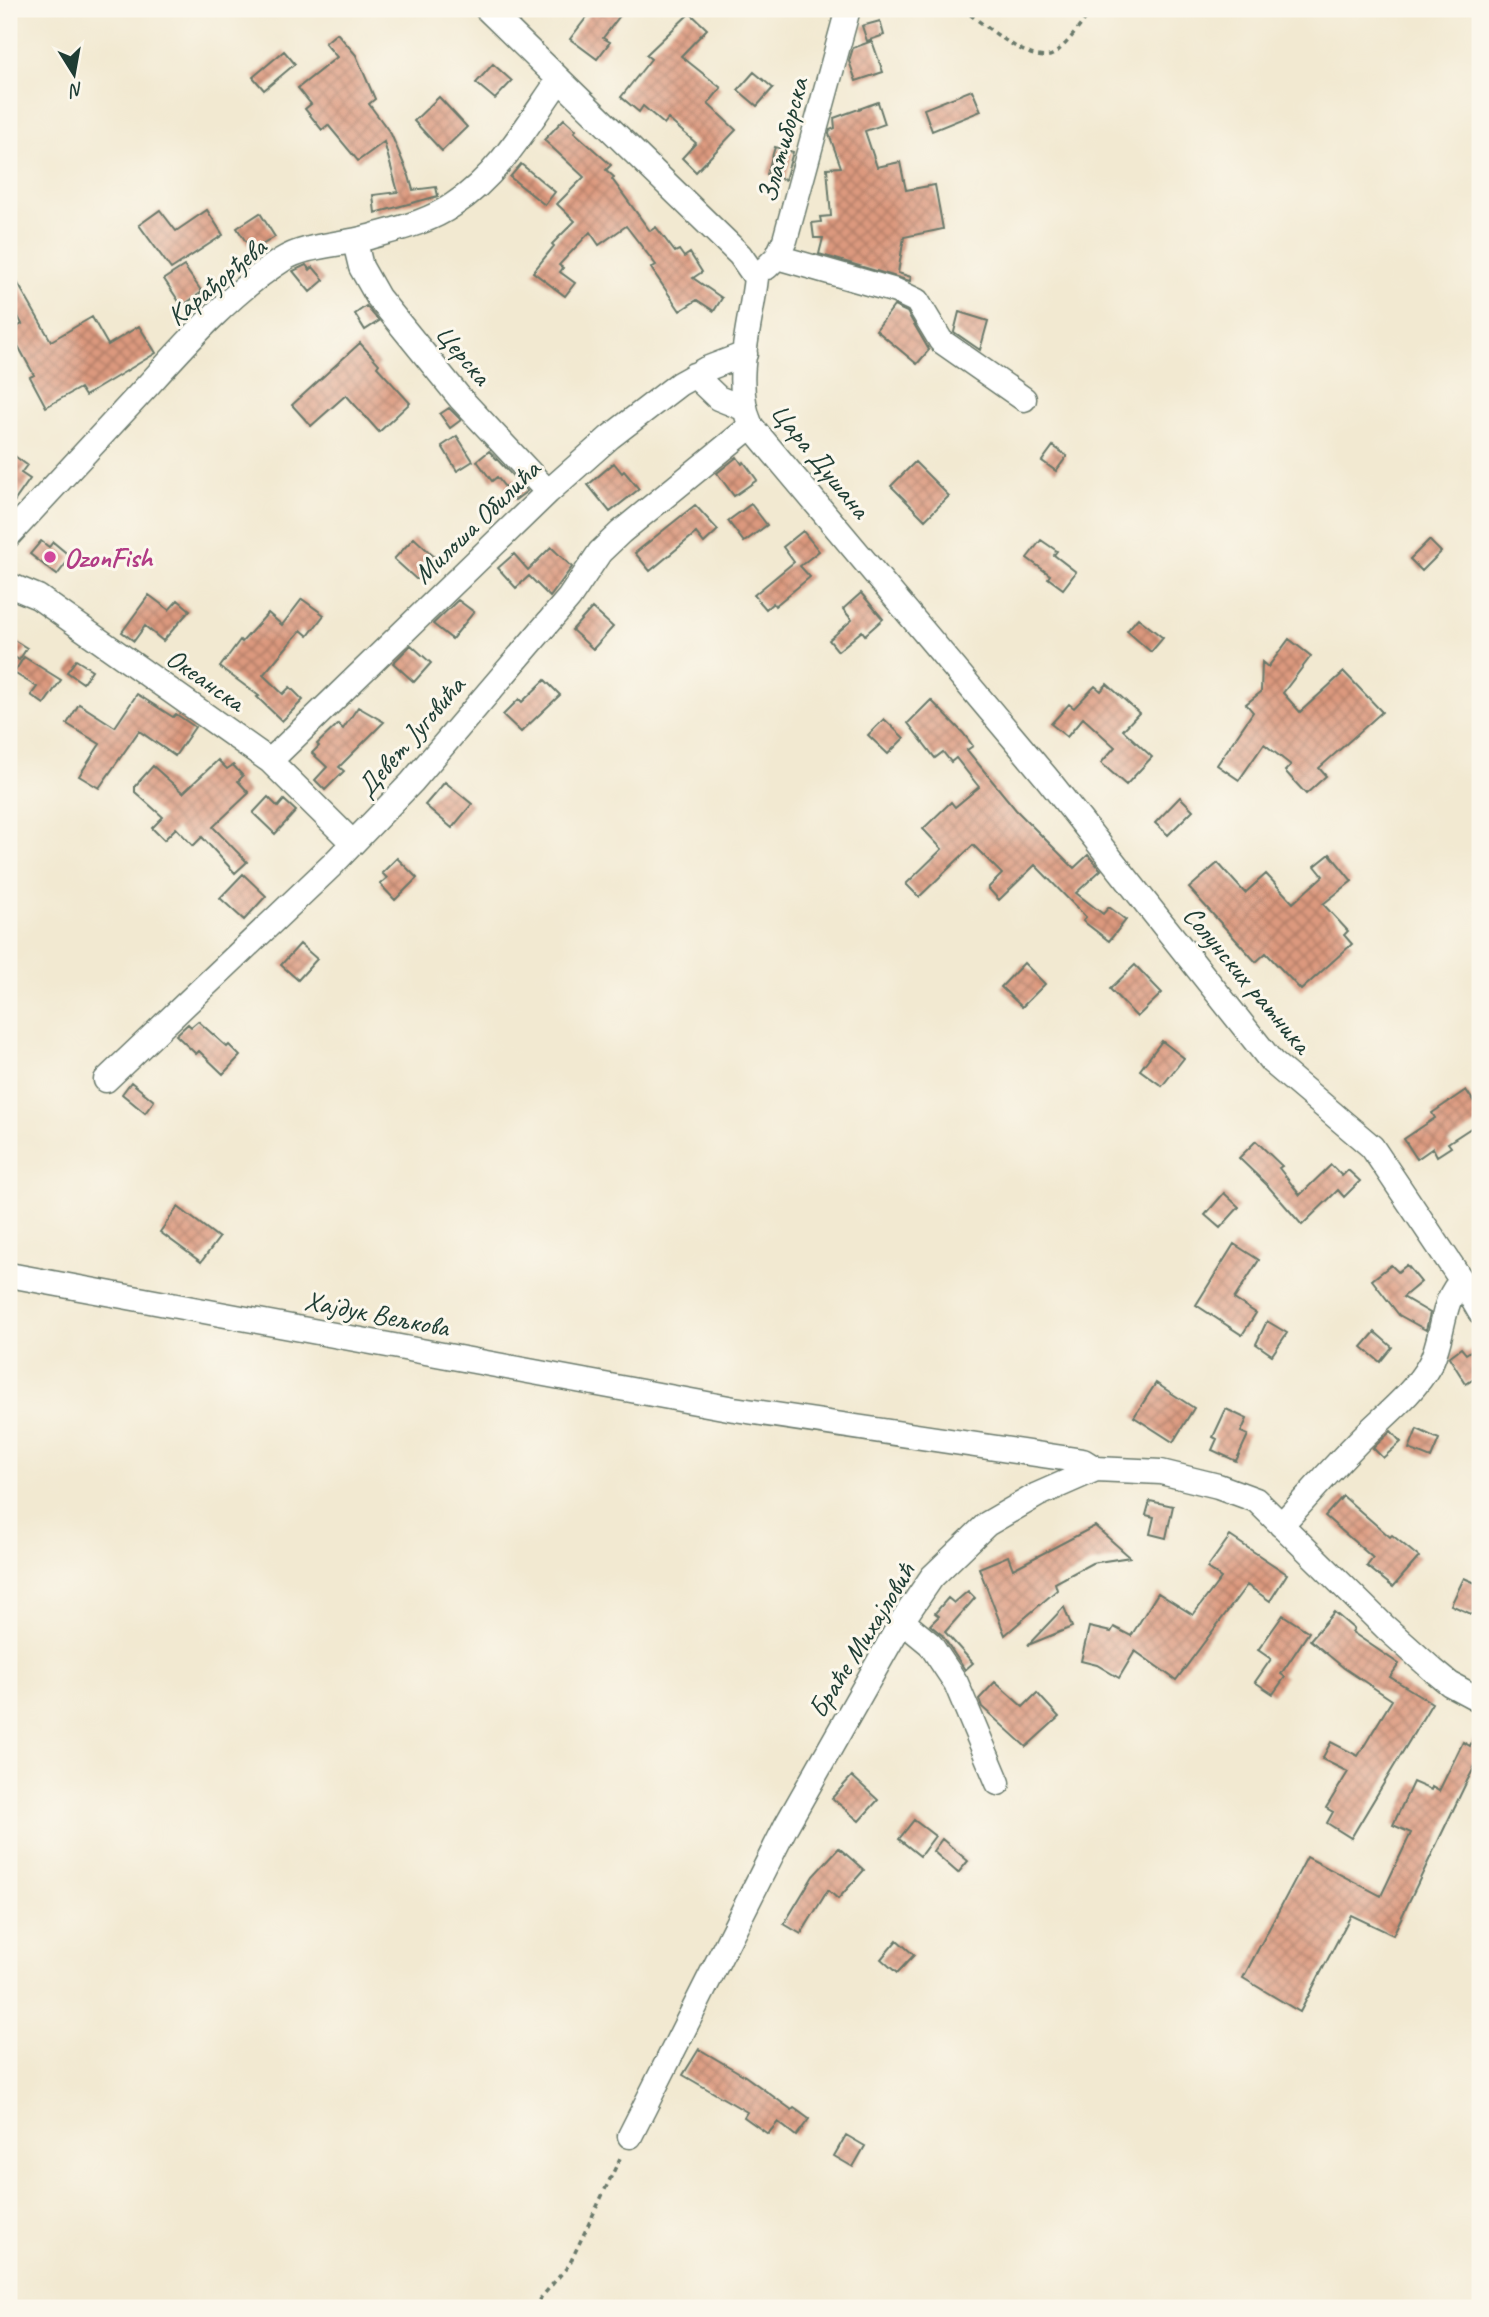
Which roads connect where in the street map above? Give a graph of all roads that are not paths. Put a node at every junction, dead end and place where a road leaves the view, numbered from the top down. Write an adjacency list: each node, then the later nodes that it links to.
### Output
1 (488, 9): 3 (street)
2 (848, 9): 5 (street, Златиборска)
3 (559, 80): 4 (street, Карађорђева); 6 (street)
4 (355, 242): 11 (street, Церска); 12 (street, Карађорђева)
5 (777, 257): 6 (street, Златиборска); 9 (street)
6 (756, 278): 7 (street, Цара Душана)
7 (745, 354): 8 (street, Милоша Обилића); 10 (street, Цара Душана)
8 (694, 375): 10 (street); 11 (street, Милоша Обилића)
9 (1024, 399)
10 (747, 417): 15 (street, Девет Југовића); 16 (street, Цара Душана)
11 (548, 492): 14 (street, Милоша Обилића)
12 (9, 535)
13 (9, 585): 14 (street, Океанска)
14 (270, 761): 15 (street, Океанска)
15 (353, 844): 17 (street, Девет Југовића)
16 (1152, 911): 19 (street, Солунских ратника)
17 (106, 1080)
18 (9, 1275): 21 (street, Хајдук Вељкова)
19 (1462, 1282): 20 (street, Солунских ратника); 22 (street)
20 (1480, 1312)
21 (1096, 1469): 22 (street, Браће Михајловић); 23 (street, Браће Михајловић)
22 (1281, 1525): 24 (street, Браће Михајловић)
23 (902, 1621): 25 (street); 26 (street, Браће Михајловић)
24 (1480, 1700)
25 (999, 1783)
26 (630, 2136)

